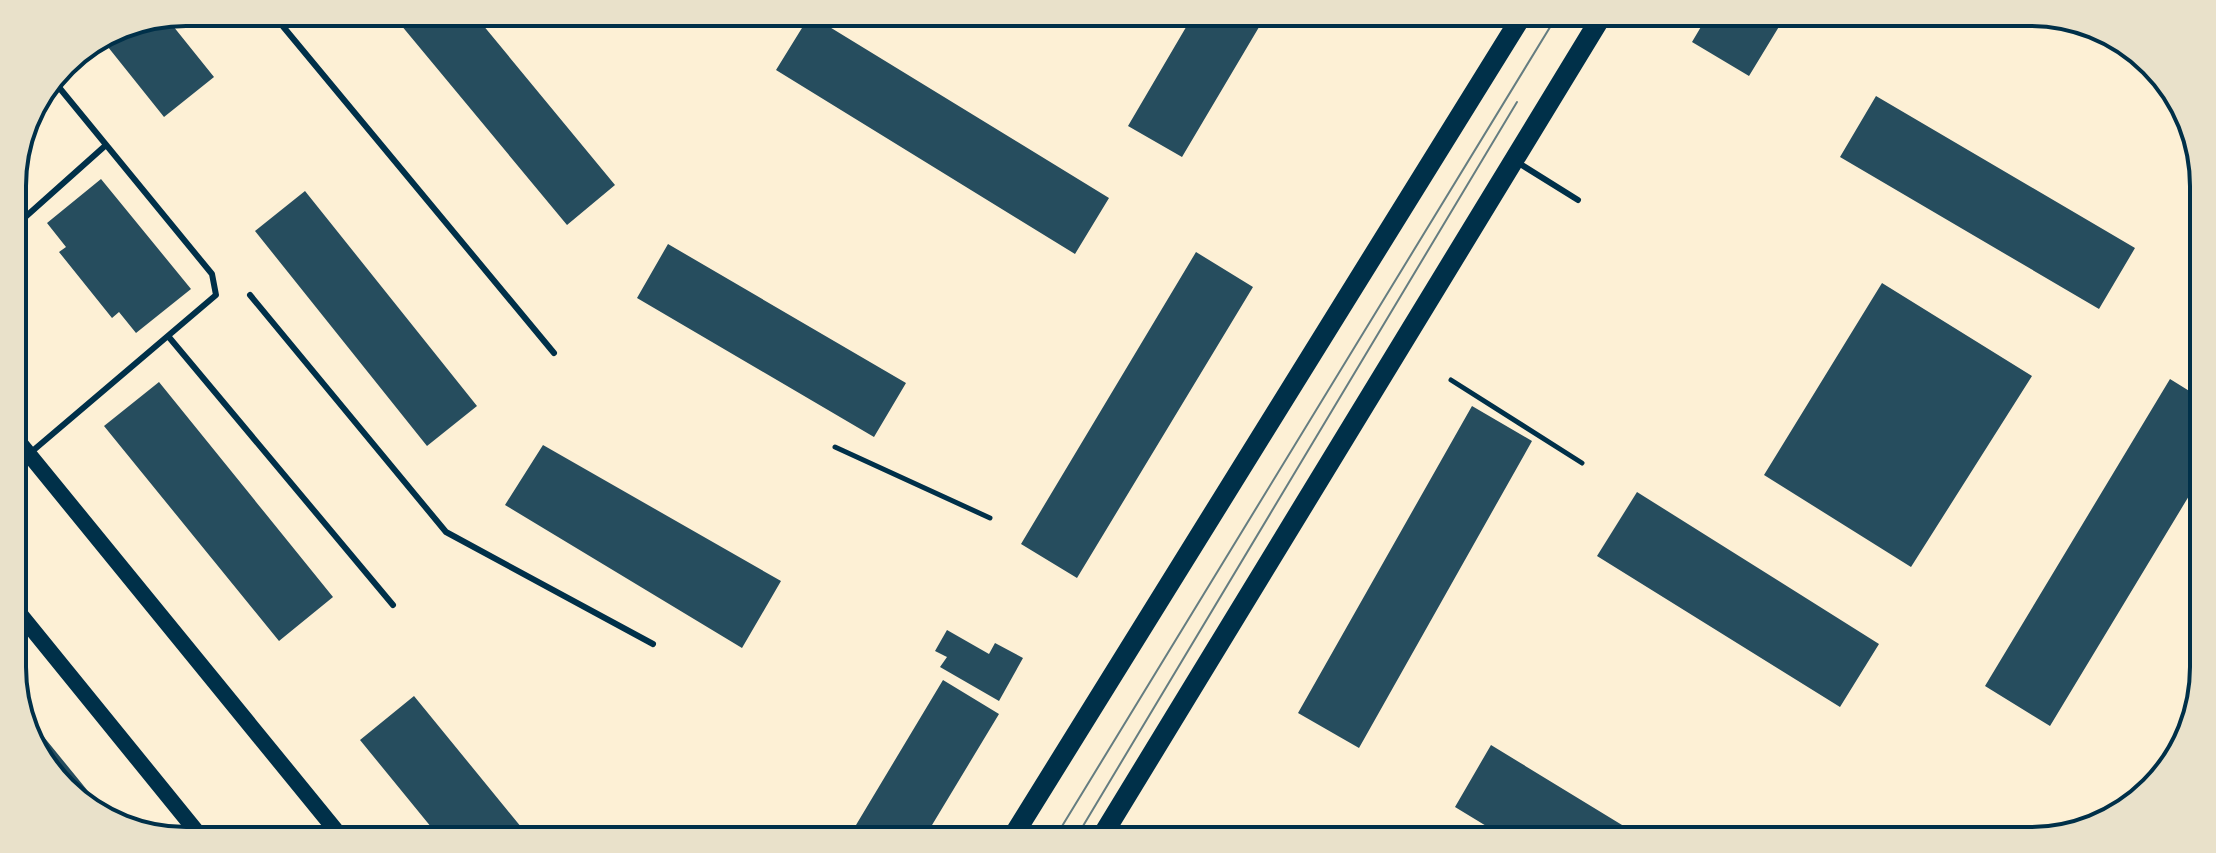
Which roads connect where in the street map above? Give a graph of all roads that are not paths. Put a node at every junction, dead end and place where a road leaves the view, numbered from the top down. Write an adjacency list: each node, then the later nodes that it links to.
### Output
1 (283, 26): 11 (lane)
2 (1516, 26): 19 (main road)
3 (1596, 26): 6 (main road)
4 (60, 88): 5 (lane)
5 (106, 145): 8 (lane); 10 (lane)
6 (1514, 160): 7 (lane); 20 (main road)
7 (1578, 200)
8 (26, 216)
9 (250, 295): 16 (lane)
10 (168, 336): 13 (lane); 14 (lane)
11 (554, 353)
12 (26, 450): 13 (main road)
13 (29, 454): 18 (main road)
14 (393, 605)
15 (26, 625): 17 (main road)
16 (653, 644)
17 (193, 827)
18 (333, 827)
19 (1019, 827)
20 (1107, 827)

